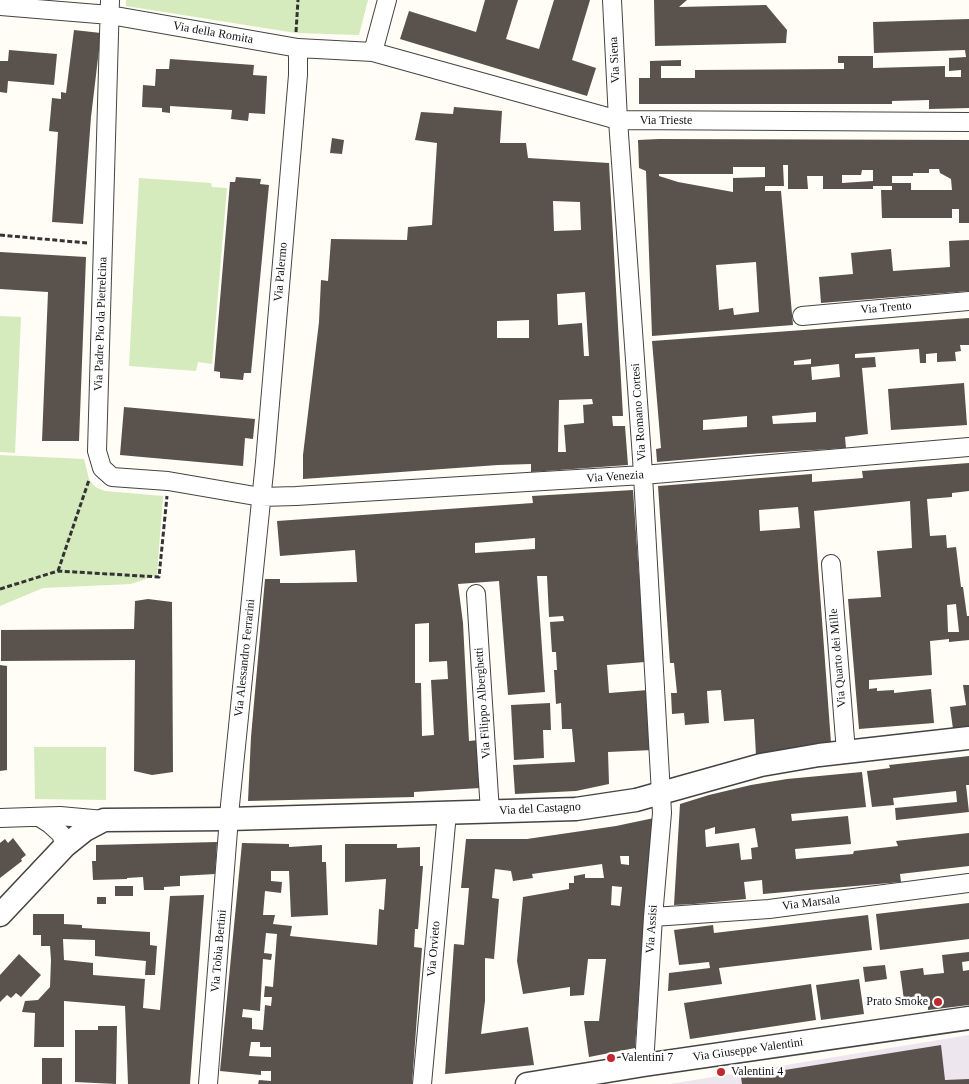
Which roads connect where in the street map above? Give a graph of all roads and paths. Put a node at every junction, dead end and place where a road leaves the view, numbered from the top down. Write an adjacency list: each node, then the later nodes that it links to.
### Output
1 (298, 0): 6 (path)
2 (387, 0): 7 (street)
3 (612, 0): 8 (street, Via Siena)
4 (0, 6): 5 (street, Via della Romita)
5 (110, 8): 6 (street, Via della Romita); 11 (street, Via Padre Pio da Pietrelcina)
6 (298, 48): 7 (street, Via della Romita); 18 (street, Via Palermo)
7 (373, 52): 8 (street, Via Trieste)
8 (618, 120): 9 (street, Via Trieste); 16 (street, Via Romano Cortesi)
9 (969, 122)
10 (0, 235): 11 (path)
11 (103, 244): 15 (street, Via Padre Pio da Pietrelcina)
12 (969, 301): 13 (street, Via Trento)
13 (802, 316)
14 (969, 448): 16 (street, Via Venezia)
15 (102, 468): 17 (street); 20 (path)
16 (643, 475): 18 (street, Via Venezia); 25 (street, Via Romano Cortesi)
17 (168, 481): 18 (street); 20 (path)
18 (261, 496): 30 (street, Via Alessandro Ferrarini)
19 (831, 564): 24 (street, Via Quarto dei Mille)
20 (58, 571): 21 (path)
21 (0, 590)
22 (476, 594): 26 (street, Via Filippo Alberghetti)
23 (969, 738): 24 (street, Via del Castagno)
24 (846, 752): 25 (street, Via del Castagno)
25 (661, 794): 26 (street, Via del Castagno); 35 (street, Via Assisi)
26 (490, 812): 27 (street, Via del Castagno)
27 (447, 813): 30 (street, Via del Castagno); 39 (street, Via Orvieto)
28 (39, 817): 29 (street, Via del Castagno); 31 (street, Via del Castagno); 32 (street)
29 (0, 818)
30 (229, 819): 31 (street, Via del Castagno); 38 (street, Via Tobia Bertini)
31 (104, 820): 32 (street, Via del Castagno)
32 (66, 846): 34 (street, Via del Castagno)
33 (969, 884): 35 (street, Via Marsala)
34 (0, 915)
35 (653, 917): 37 (street, Via Assisi)
36 (969, 1018): 37 (street, Via Giuseppe Valentini)
37 (644, 1065): 40 (street, Via Giuseppe Valentini)
38 (208, 1084)
39 (422, 1084)
40 (527, 1084)

